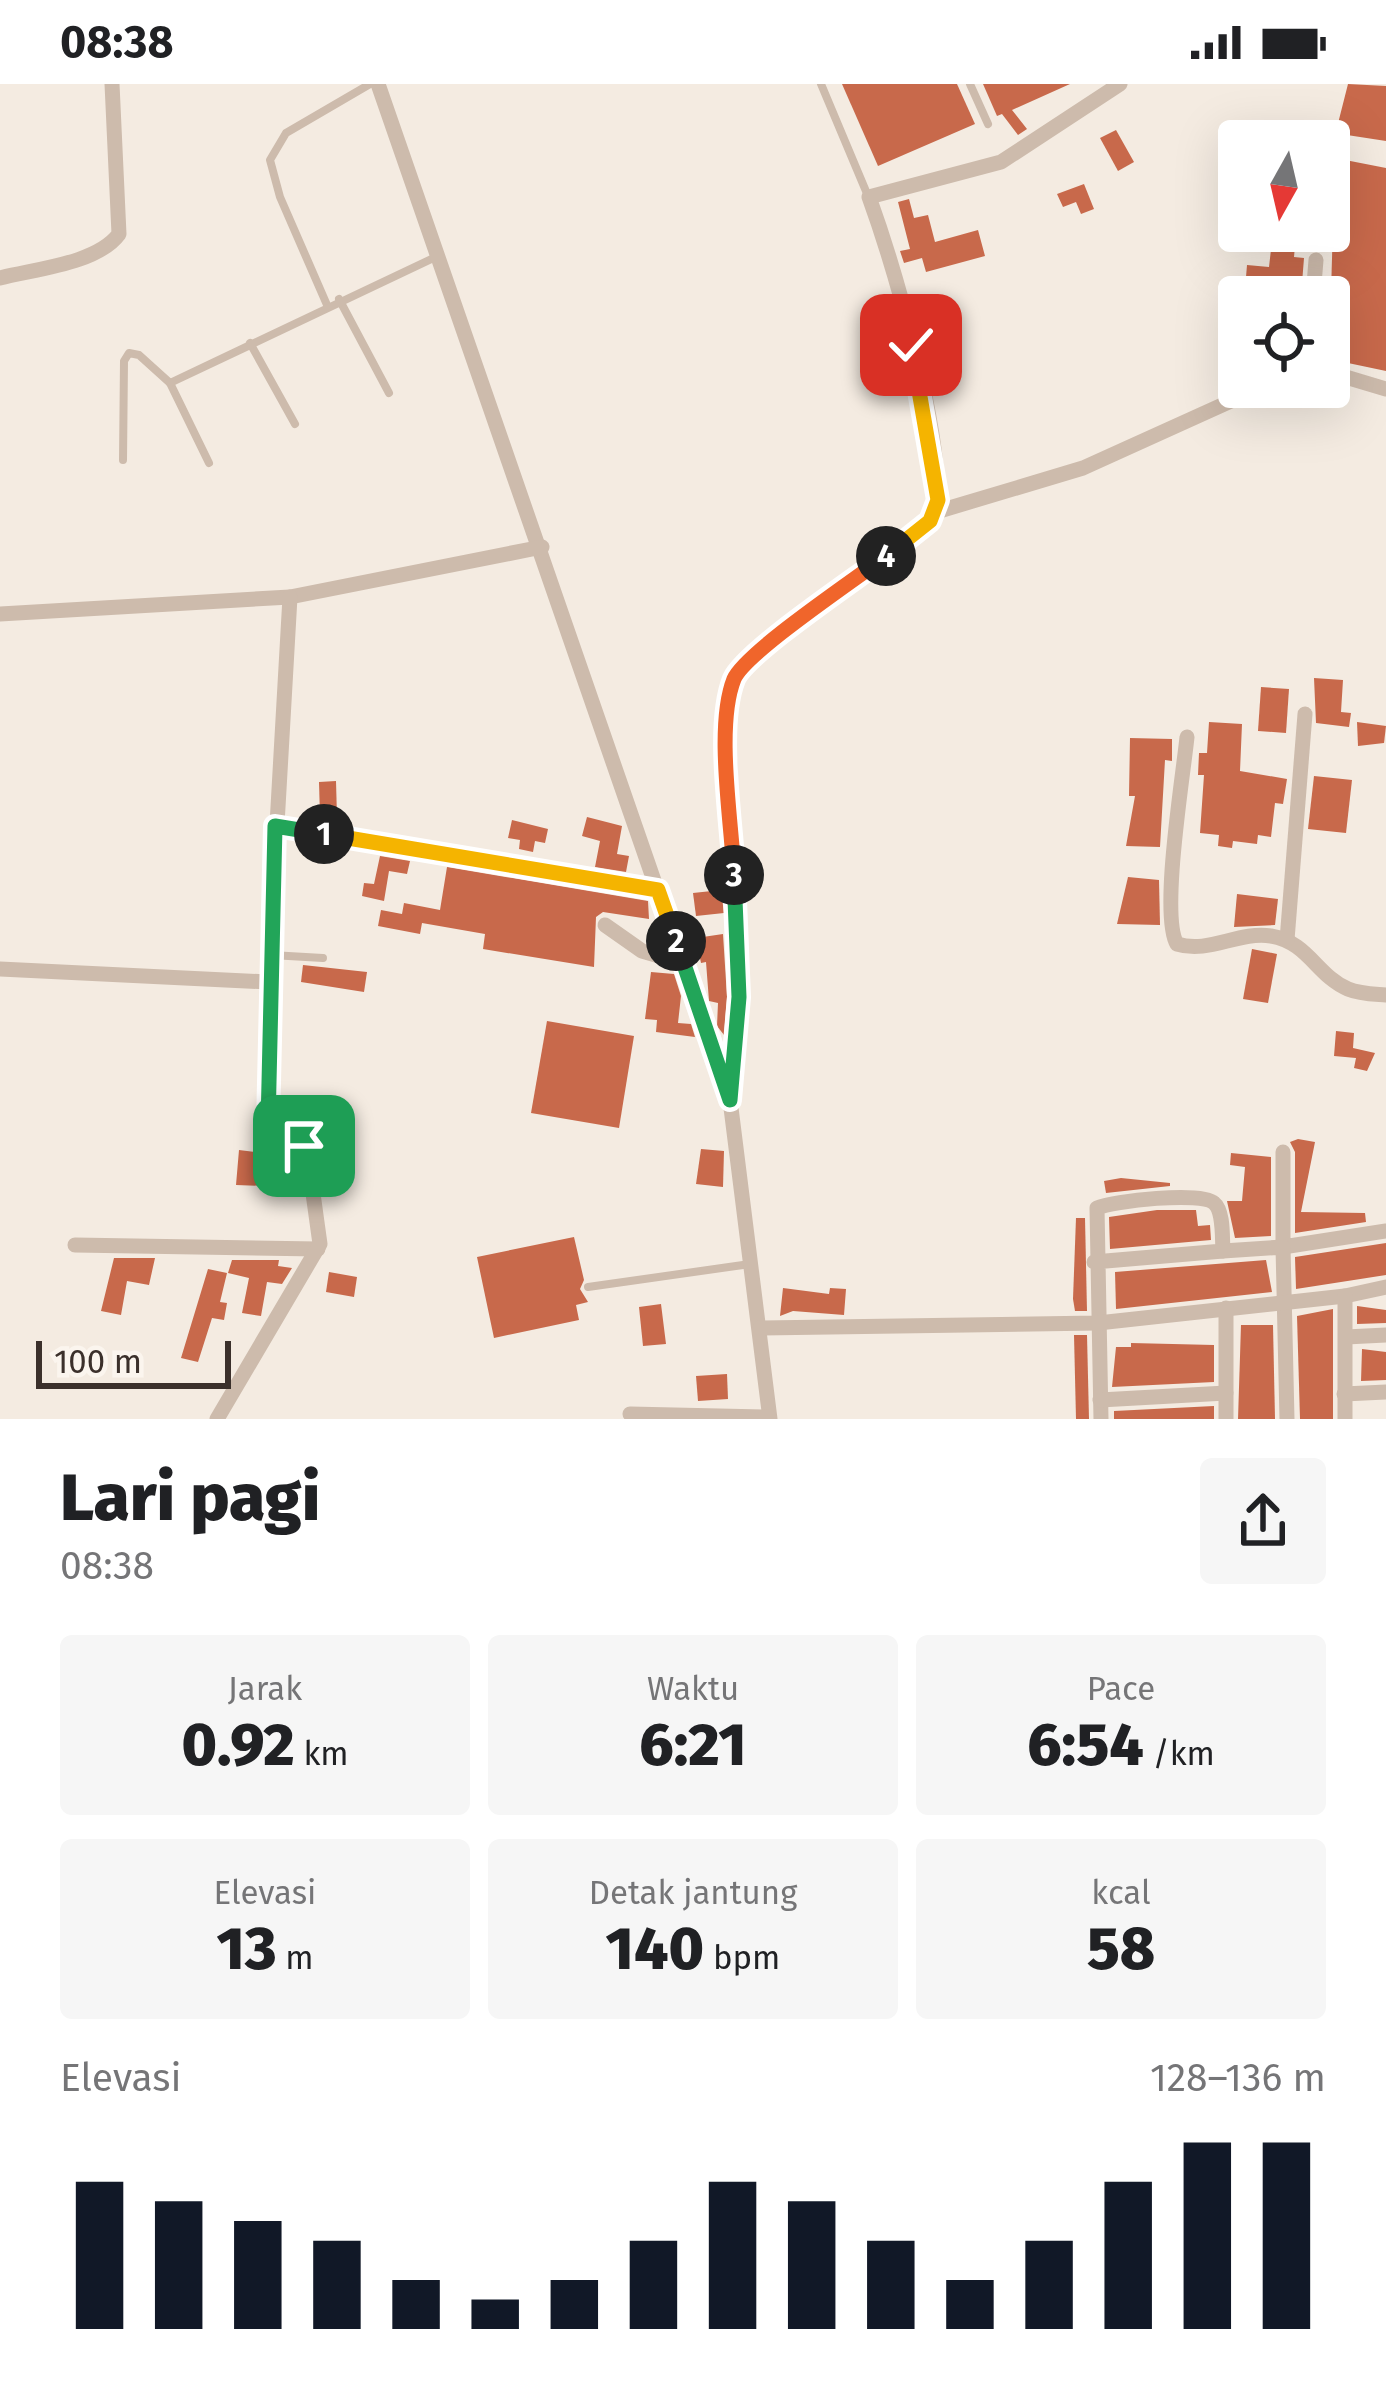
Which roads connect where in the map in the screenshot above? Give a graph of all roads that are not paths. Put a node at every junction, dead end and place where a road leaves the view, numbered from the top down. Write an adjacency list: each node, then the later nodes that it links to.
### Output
1 (112, 84): 11 (street)
2 (374, 84): 8 (street); 13 (lane)
3 (821, 84): 7 (lane)
4 (970, 84): 6 (lane)
5 (1120, 84): 7 (street)
6 (988, 124)
7 (869, 197): 23 (street)
8 (440, 255): 12 (lane); 24 (street)
9 (1316, 260): 10 (street)
10 (1315, 276)
11 (0, 278)
12 (339, 299): 13 (lane); 18 (lane)
13 (327, 304): 14 (lane)
14 (250, 343): 16 (lane); 20 (lane)
15 (1350, 378): 17 (street)
16 (170, 383): 21 (lane); 22 (lane)
17 (1386, 388)
18 (389, 393)
19 (1218, 407): 23 (street)
20 (295, 424)
21 (123, 460)
22 (209, 463)
23 (936, 512): 39 (street)
24 (542, 547): 25 (street); 30 (street)
25 (290, 597): 26 (street); 29 (street)
26 (0, 614)
27 (1305, 714): 32 (street)
28 (1187, 736): 32 (street)
29 (275, 826): 30 (street); 33 (street)
30 (658, 890): 35 (street)
31 (605, 925): 35 (street)
32 (1287, 940): 38 (street)
33 (269, 955): 34 (lane); 37 (street)
34 (323, 958)
35 (683, 963): 39 (street)
36 (0, 969): 37 (street)
37 (268, 982): 44 (street)
38 (1386, 995)
39 (730, 1100): 47 (street)
40 (1283, 1152): 43 (street)
41 (1386, 1232): 43 (street)
42 (75, 1245): 44 (street)
43 (1282, 1246): 45 (street); 51 (street)
44 (318, 1249): 63 (street)
45 (1223, 1251): 46 (street); 46 (street)
46 (1094, 1262): 53 (street)
47 (752, 1264): 48 (lane); 54 (street)
48 (588, 1287)
49 (1386, 1287): 50 (street)
50 (1345, 1297): 51 (street); 56 (street)
51 (1286, 1302): 52 (street); 66 (street)
52 (1226, 1308): 53 (street); 58 (street)
53 (1098, 1324): 54 (street); 60 (street)
54 (760, 1328): 62 (street)
55 (1386, 1335): 56 (street)
56 (1346, 1336): 59 (street)
57 (1386, 1392): 59 (street)
58 (1226, 1393): 60 (street); 65 (street)
59 (1344, 1394): 67 (street)
60 (1100, 1400): 64 (street)
61 (630, 1414): 62 (street)
62 (769, 1418)
63 (217, 1419)
64 (1101, 1419)
65 (1226, 1419)
66 (1287, 1419)
67 (1345, 1419)

